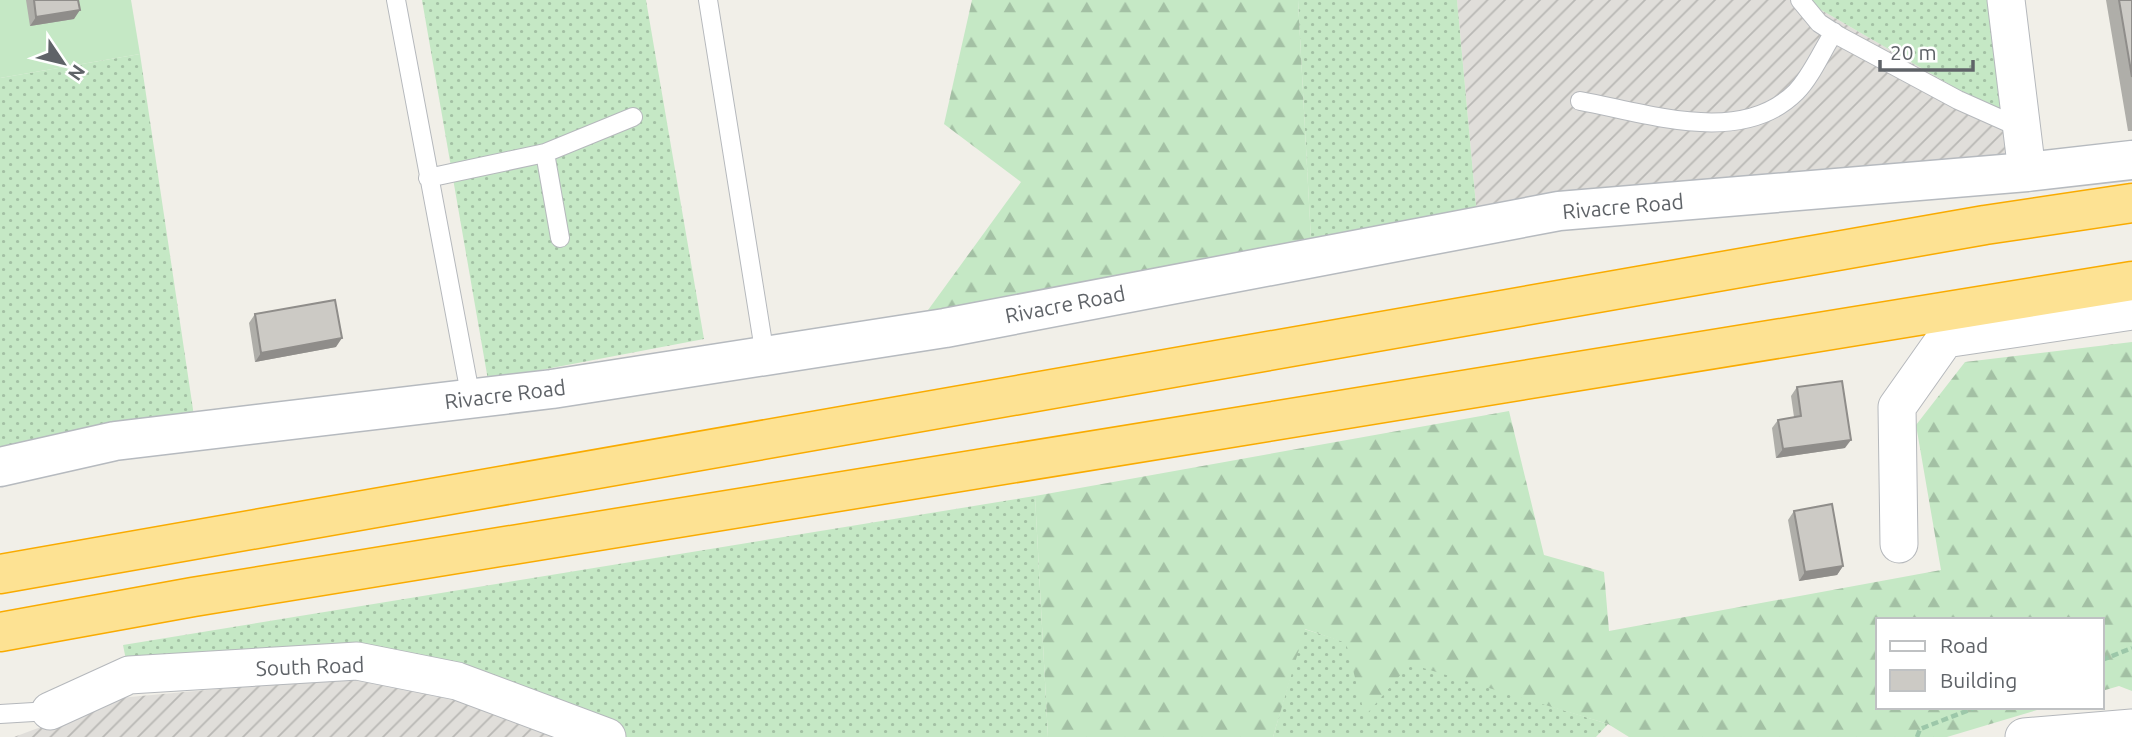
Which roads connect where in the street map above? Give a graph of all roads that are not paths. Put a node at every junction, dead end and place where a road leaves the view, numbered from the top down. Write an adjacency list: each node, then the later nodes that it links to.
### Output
1 (396, 0): 12 (lane)
2 (1800, 0): 5 (lane)
3 (2006, 0): 8 (street)
4 (713, 4): 17 (lane)
5 (1834, 32): 6 (lane); 8 (lane)
6 (1580, 101)
7 (633, 117): 9 (lane)
8 (2023, 129): 11 (street)
9 (545, 153): 12 (lane); 14 (lane)
10 (2132, 160): 11 (main road, Rivacre Road)
11 (2027, 172): 17 (main road, Rivacre Road)
12 (428, 178): 18 (lane)
13 (2132, 203): 21 (highway)
14 (560, 238)
15 (2132, 281): 22 (highway)
16 (2132, 311): 20 (street)
17 (765, 356): 18 (main road, Rivacre Road)
18 (471, 399): 19 (main road, Rivacre Road)
19 (0, 467)
20 (1899, 544)
21 (0, 574)
22 (0, 632)
23 (50, 710): 24 (lane); 26 (street, South Road)
24 (0, 714)
25 (2132, 728): 27 (street)
26 (607, 737)
27 (2024, 737)

